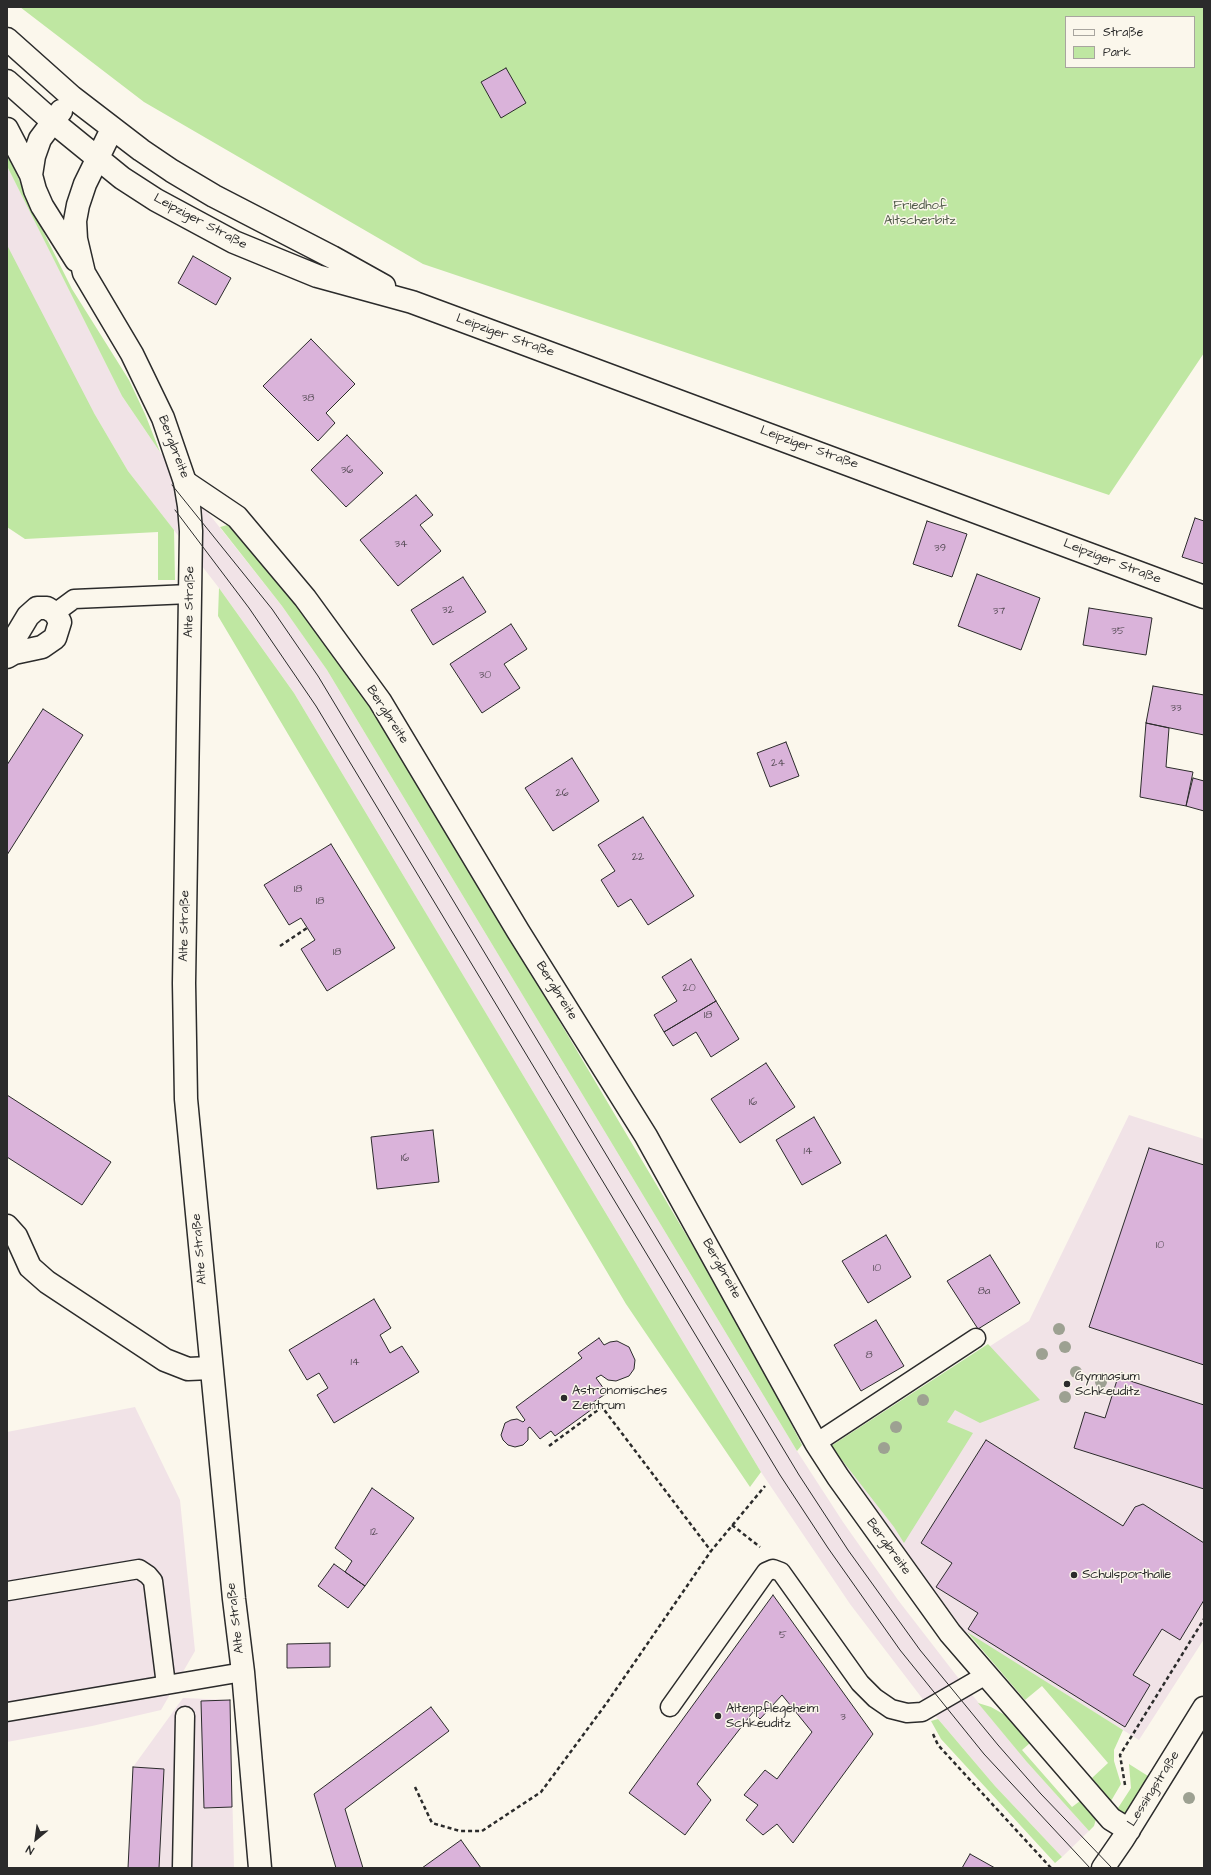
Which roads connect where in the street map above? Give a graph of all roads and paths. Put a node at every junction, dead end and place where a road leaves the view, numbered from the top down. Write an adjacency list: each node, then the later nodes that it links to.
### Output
1 (7, 39): 3 (street, Leipziger Straße)
2 (7, 81): 4 (street, Leipziger Straße)
3 (72, 97): 4 (street); 6 (street, Leipziger Straße)
4 (52, 121): 7 (street, Leipziger Straße); 8 (street)
5 (7, 129): 8 (street)
6 (112, 129): 7 (street, Bergbreite); 10 (street, Leipziger Straße)
7 (97, 158): 9 (street, Bergbreite); 10 (street, Leipziger Straße)
8 (31, 176): 9 (street)
9 (84, 273): 11 (street, Bergbreite)
10 (412, 302): 13 (street, Leipziger Straße)
11 (185, 482): 12 (street, Alte Straße); 22 (street, Bergbreite)
12 (190, 594): 14 (lane); 21 (street, Alte Straße)
13 (1204, 597)
14 (55, 613): 15 (street); 16 (street)
15 (7, 650)
16 (7, 657)
17 (307, 928): 18 (path)
18 (280, 946)
19 (7, 1226): 21 (street)
20 (976, 1338): 22 (lane)
21 (211, 1368): 30 (street, Alte Straße)
22 (816, 1442): 31 (street, Bergbreite)
23 (549, 1446): 27 (path)
24 (765, 1486): 25 (path)
25 (732, 1525): 26 (path); 27 (path)
26 (746, 1537)
27 (711, 1551): 38 (path)
28 (8, 1591): 32 (lane)
29 (1204, 1619): 39 (path)
30 (243, 1672): 32 (lane); 41 (street, Alte Straße)
31 (986, 1675): 35 (lane); 39 (street, Bergbreite)
32 (166, 1685): 34 (lane)
33 (670, 1707): 35 (lane)
34 (7, 1712)
35 (922, 1712): 42 (path)
36 (185, 1716): 40 (lane)
37 (1202, 1717): 39 (street, Lessingstraße)
38 (415, 1787)
39 (1120, 1824): 43 (street, Lessingstraße)
40 (182, 1868)
41 (260, 1868)
42 (1051, 1868)
43 (1103, 1868)

